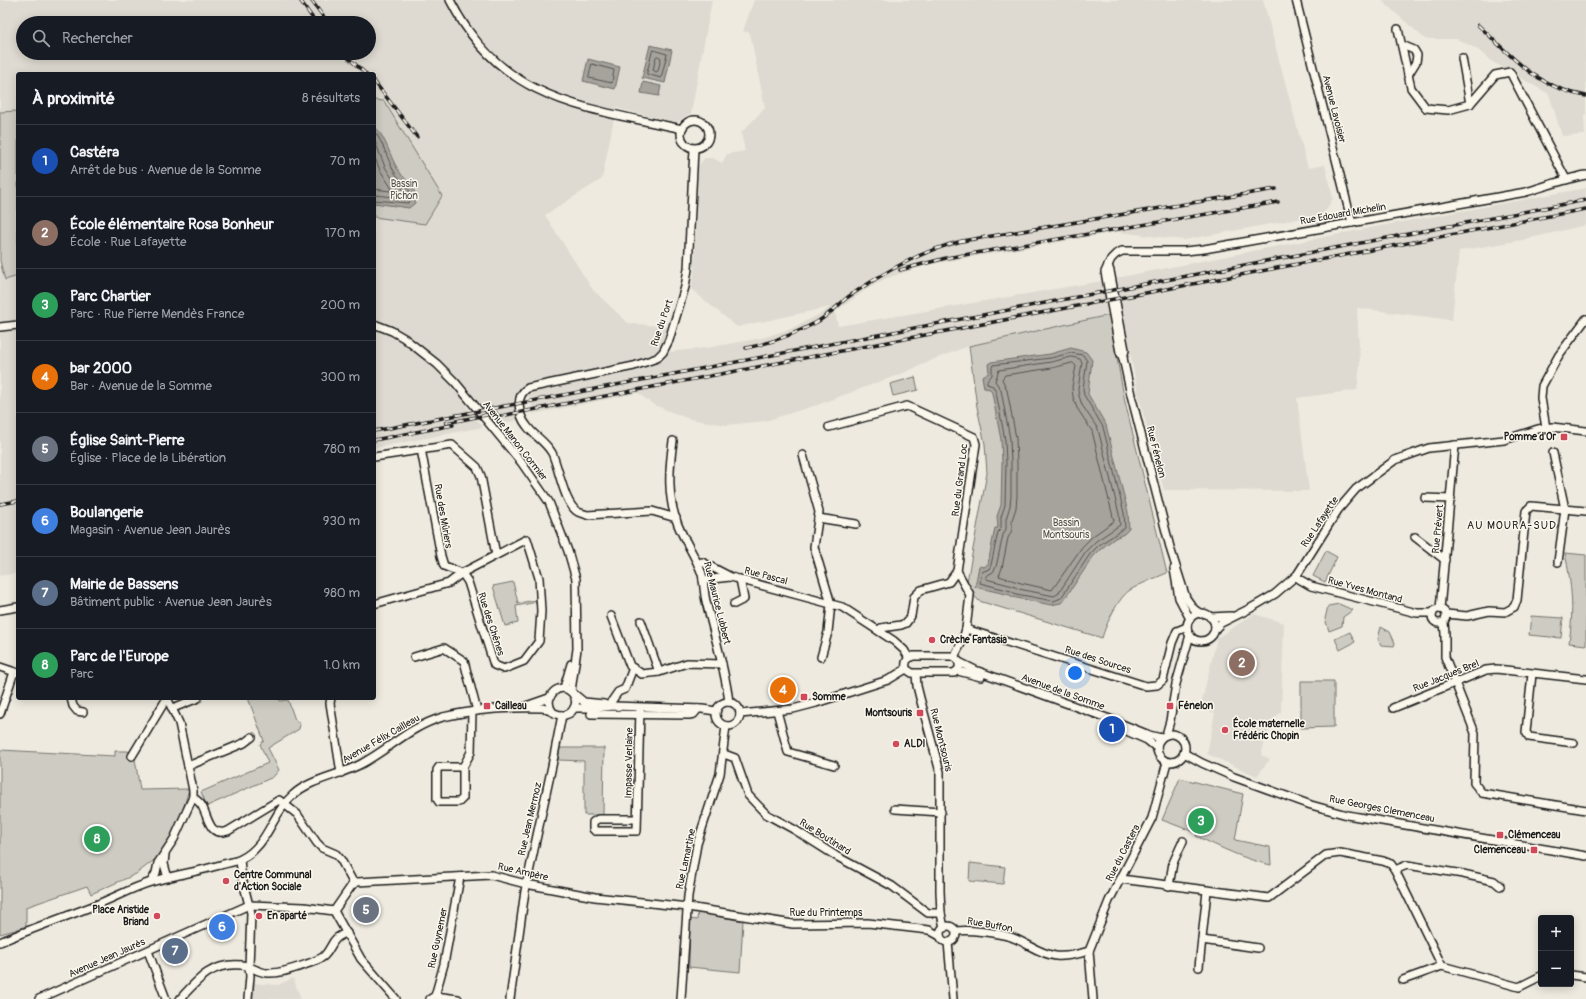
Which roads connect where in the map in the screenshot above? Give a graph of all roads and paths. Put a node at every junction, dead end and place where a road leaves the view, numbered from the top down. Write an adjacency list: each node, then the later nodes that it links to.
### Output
1 (450, 0): 8 (street)
2 (1296, 0): 12 (street, Avenue Lavoisier)
3 (1398, 29): 4 (street)
4 (1402, 45): 6 (street); 6 (street)
5 (1462, 58): 7 (street)
6 (1408, 76): 7 (street)
7 (1470, 104): 11 (street)
8 (682, 129): 9 (street); 9 (street)
9 (694, 149): 31 (street, Rue du Port)
10 (1586, 175): 11 (street, Rue Edouard Michelin)
11 (1566, 179): 12 (street, Rue Edouard Michelin)
12 (1352, 223): 13 (street, Rue Edouard Michelin)
13 (1108, 265): 35 (street, Rue Fénelon)
14 (1586, 319): 19 (street)
15 (16, 325): 17 (street)
16 (376, 325): 65 (street, Avenue Manon Cormier)
17 (0, 327)
18 (828, 428): 40 (street, Rue du Grand Loc)
19 (1549, 428): 20 (street); 22 (street, Rue Lafayette)
20 (1582, 431)
21 (673, 441): 31 (street, Rue Maurice Lubbert)
22 (1455, 445): 28 (street, Rue Prévert); 42 (street, Rue Lafayette)
23 (421, 449): 26 (street); 36 (street); 41 (street, Rue des Mûriers)
24 (1553, 453): 29 (street)
25 (803, 454): 32 (street)
26 (376, 457)
27 (1425, 498): 28 (street, Rue Prévert)
28 (1451, 499): 37 (street, Rue Prévert)
29 (1564, 509): 30 (street); 38 (street); 55 (street)
30 (1586, 511)
31 (676, 518): 39 (street, Rue Maurice Lubbert)
32 (818, 518): 33 (street); 48 (street)
33 (856, 524)
34 (1415, 537): 37 (street, Rue Prévert)
35 (1171, 551): 54 (street, Rue Fénelon); 58 (street, Rue Fénelon)
36 (496, 555): 41 (street); 41 (street, Rue des Chênes)
37 (1445, 560): 50 (street, Rue Prévert)
38 (1558, 562)
39 (698, 564): 43 (street, Rue Pascal); 45 (street, Rue Maurice Lubbert)
40 (957, 571): 63 (street); 64 (street)
41 (462, 573): 46 (street)
42 (1297, 575): 52 (street, Rue Lafayette); 53 (street, Rue Yves Montand)
43 (730, 577): 44 (street, Rue Pascal); 45 (street)
44 (740, 579): 47 (street); 48 (street, Rue Pascal)
45 (703, 580): 72 (street, Rue Maurice Lubbert)
46 (376, 603)
47 (734, 604)
48 (831, 604): 64 (street, Rue Pascal); 68 (street)
49 (16, 607): 51 (street)
50 (1440, 609): 53 (street); 55 (street)
51 (0, 610)
52 (1245, 611): 57 (street, Rue Lafayette); 62 (street, Rue Lafayette)
53 (1433, 613): 60 (street)
54 (1201, 614): 57 (street); 58 (street)
55 (1446, 614): 60 (street)
56 (611, 616): 74 (street)
57 (1210, 617): 62 (street)
58 (1190, 619): 61 (street)
59 (641, 621): 77 (street)
60 (1444, 622): 82 (street)
61 (1187, 627): 63 (street, Rue des Sources); 66 (street)
62 (1215, 629): 66 (street)
63 (966, 630): 69 (street)
64 (879, 631): 70 (street, Rue Pascal)
65 (576, 637): 83 (street, Avenue Manon Cormier); 84 (street, Avenue Manon Cormier)
66 (1192, 637): 108 (street)
67 (414, 656): 103 (street)
68 (821, 657)
69 (954, 657): 70 (street); 71 (street, Avenue de la Somme)
70 (909, 658): 75 (street)
71 (959, 662): 76 (street); 111 (street, Avenue de la Somme)
72 (722, 664): 77 (street); 91 (street, Rue Maurice Lubbert)
73 (0, 667): 78 (street)
74 (633, 668): 77 (street); 92 (street)
75 (906, 669): 79 (street); 101 (street)
76 (958, 671): 79 (street, Avenue de la Somme); 114 (street, Avenue de la Somme)
77 (659, 672)
78 (16, 673): 104 (street)
79 (916, 674): 127 (street, Rue Montsouris)
80 (1532, 674): 81 (street, Rue Jacques Brel); 82 (street, Rue Jacques Brel); 113 (street)
81 (1586, 680)
82 (1455, 682): 96 (street, Rue Jacques Brel); 126 (street)
83 (564, 688): 84 (street); 85 (street)
84 (571, 692): 92 (street); 95 (street)
85 (549, 698): 94 (street); 97 (street)
86 (72, 700): 102 (street)
87 (166, 700): 117 (street)
88 (168, 700): 93 (street)
89 (193, 700): 93 (street)
90 (331, 700): 122 (street)
91 (729, 702): 100 (street); 106 (street)
92 (611, 705): 98 (street); 99 (street)
93 (173, 708): 120 (street)
94 (518, 708): 97 (street, Avenue Félix Cailleau); 103 (street, Avenue Félix Cailleau)
95 (574, 708): 98 (street); 107 (street)
96 (1393, 708)
97 (552, 711): 107 (street, Avenue Félix Cailleau)
98 (592, 711): 99 (street); 105 (street)
99 (640, 711): 100 (street); 128 (street, Impasse Verlaine)
100 (716, 711): 109 (street)
101 (777, 711): 106 (street); 119 (street)
102 (83, 712)
103 (474, 712): 121 (street); 122 (street, Avenue Félix Cailleau)
104 (0, 714)
105 (582, 714)
106 (740, 714): 109 (street)
107 (562, 715): 139 (street, Rue Jean Mermoz)
108 (1170, 721): 110 (street); 111 (street)
109 (726, 726): 116 (street, Rue Lamartine)
110 (1175, 735): 111 (street); 115 (street)
111 (1164, 736): 114 (street)
112 (252, 737): 120 (street)
113 (1574, 744)
114 (1157, 748): 118 (street)
115 (1184, 752): 118 (street); 131 (street, Rue Georges Clemenceau)
116 (724, 754): 144 (street, Rue Lamartine); 146 (street, Rue Boutinard)
117 (132, 756)
118 (1167, 762): 136 (street, Rue du Castera)
119 (834, 765)
120 (188, 766): 123 (street)
121 (463, 767): 121 (street)
122 (341, 773): 124 (street, Avenue Félix Cailleau)
123 (193, 797): 124 (street); 130 (street)
124 (285, 804): 132 (street, Avenue Félix Cailleau); 138 (street)
125 (894, 809): 127 (street)
126 (1586, 810)
127 (941, 812): 146 (street, Rue Montsouris)
128 (637, 819): 128 (street)
129 (1183, 841): 140 (street)
130 (165, 854): 135 (street); 137 (street)
131 (1586, 856)
132 (240, 860): 135 (street, Avenue Félix Cailleau); 143 (street)
133 (1395, 870): 141 (street); 142 (street); 157 (street)
134 (460, 877): 138 (street, Rue Ampère); 139 (street, Rue Ampère); 164 (street, Rue Guynemer)
135 (168, 878): 137 (street, Avenue Félix Cailleau)
136 (1121, 880): 140 (street); 156 (street, Rue du Castera)
137 (150, 882): 152 (street, Avenue Félix Cailleau)
138 (354, 884): 145 (street)
139 (526, 884): 144 (street, Rue Ampère); 171 (street, Rue Jean Mermoz)
140 (1169, 886): 142 (street)
141 (1500, 886)
142 (1207, 891): 151 (street)
143 (249, 905): 145 (street); 155 (street, Avenue Jean Jaurès); 158 (street)
144 (688, 907): 150 (street, Rue du Printemps); 172 (street, Rue Lamartine)
145 (334, 911): 149 (street)
146 (941, 913): 147 (street, Rue Montsouris)
147 (944, 928): 148 (street); 150 (street)
148 (956, 932): 153 (street); 156 (street, Rue Buffon)
149 (347, 933): 158 (street); 169 (street)
150 (940, 936): 153 (street)
151 (1202, 940): 154 (street); 159 (street)
152 (0, 942)
153 (948, 942): 173 (street)
154 (1258, 948)
155 (148, 951): 165 (street, Avenue Jean Jaurès); 166 (street)
156 (1089, 951): 174 (street)
157 (1442, 966): 162 (street); 163 (street)
158 (249, 967): 167 (street); 168 (street)
159 (1199, 967)
160 (1574, 975): 161 (street)
161 (1586, 977)
162 (1538, 978)
163 (1403, 980)
164 (433, 997): 170 (street)
165 (39, 999)
166 (166, 999)
167 (180, 999)
168 (248, 999)
169 (396, 999)
170 (458, 999)
171 (510, 999)
172 (681, 999)
173 (953, 999)
174 (1093, 999)

